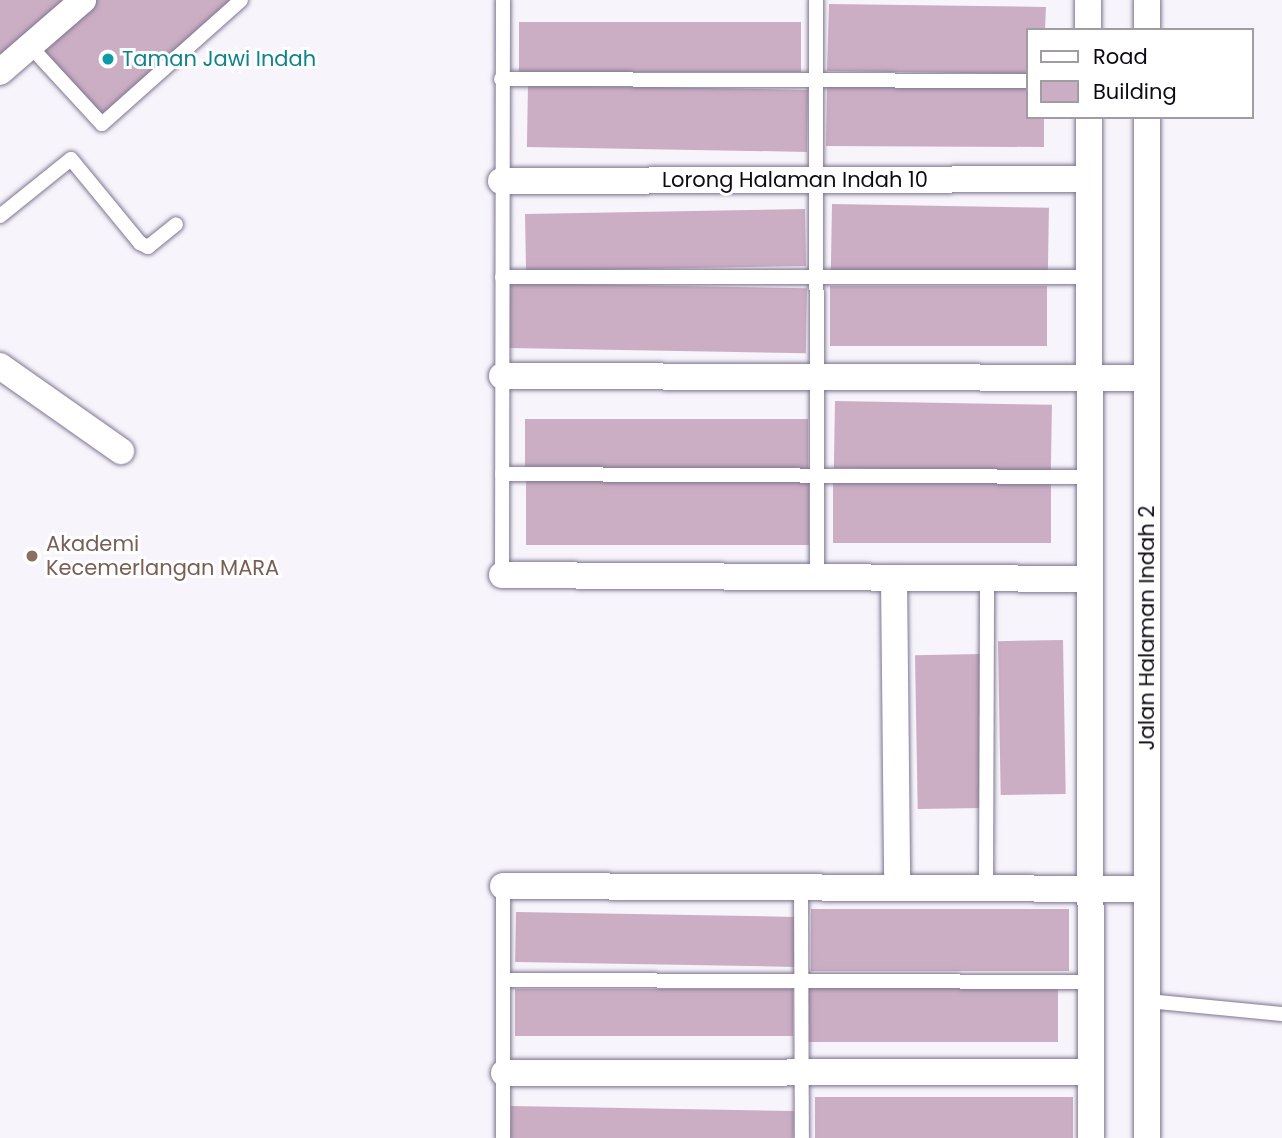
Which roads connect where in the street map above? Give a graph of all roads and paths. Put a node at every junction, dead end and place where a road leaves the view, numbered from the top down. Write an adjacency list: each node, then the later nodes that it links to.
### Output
1 (83, 0): 9 (street)
2 (241, 0): 9 (lane)
3 (503, 0): 11 (lane)
4 (816, 0): 12 (lane)
5 (1088, 0): 7 (street)
6 (1147, 0): 8 (street)
7 (1088, 28)
8 (1147, 28)
9 (30, 46): 10 (street)
10 (0, 72)
11 (501, 79): 12 (lane); 18 (lane)
12 (816, 80): 13 (lane); 17 (lane)
13 (1026, 81)
14 (1088, 119): 16 (street)
15 (1147, 119): 28 (street, Jalan Halaman Indah 2)
16 (1088, 179): 17 (street, Lorong Halaman Indah 10); 23 (street)
17 (816, 180): 18 (street, Lorong Halaman Indah 10); 22 (lane)
18 (501, 181): 21 (lane)
19 (0, 216): 20 (lane)
20 (176, 224)
21 (502, 277): 22 (lane); 25 (lane)
22 (817, 277): 23 (lane); 26 (lane)
23 (1089, 277): 27 (street)
24 (0, 366): 29 (street)
25 (502, 376): 26 (street); 30 (lane)
26 (817, 377): 27 (street); 31 (lane)
27 (1089, 378): 28 (street); 32 (street)
28 (1147, 378): 43 (street, Jalan Halaman Indah 2)
29 (121, 451)
30 (502, 474): 31 (lane); 33 (lane)
31 (817, 475): 32 (lane); 34 (lane)
32 (1090, 477): 37 (street)
33 (502, 575): 34 (street)
34 (817, 577): 35 (street)
35 (894, 578): 36 (street); 40 (street)
36 (986, 578): 37 (street); 41 (lane)
37 (1090, 579): 42 (street)
38 (503, 886): 39 (street); 44 (lane)
39 (801, 887): 40 (street); 45 (lane)
40 (897, 888): 41 (street)
41 (986, 888): 42 (street)
42 (1091, 889): 43 (street); 46 (street)
43 (1147, 889): 47 (street, Jalan Halaman Indah 2)
44 (503, 980): 45 (lane); 50 (lane)
45 (801, 981): 46 (lane); 51 (lane)
46 (1091, 982): 49 (street)
47 (1147, 1001): 48 (lane); 55 (street, Jalan Halaman Indah 2)
48 (1282, 1014)
49 (1091, 1072): 51 (street); 54 (street)
50 (504, 1073): 51 (street); 52 (lane)
51 (802, 1076): 53 (lane)
52 (503, 1138)
53 (802, 1138)
54 (1091, 1138)
55 (1147, 1138)

